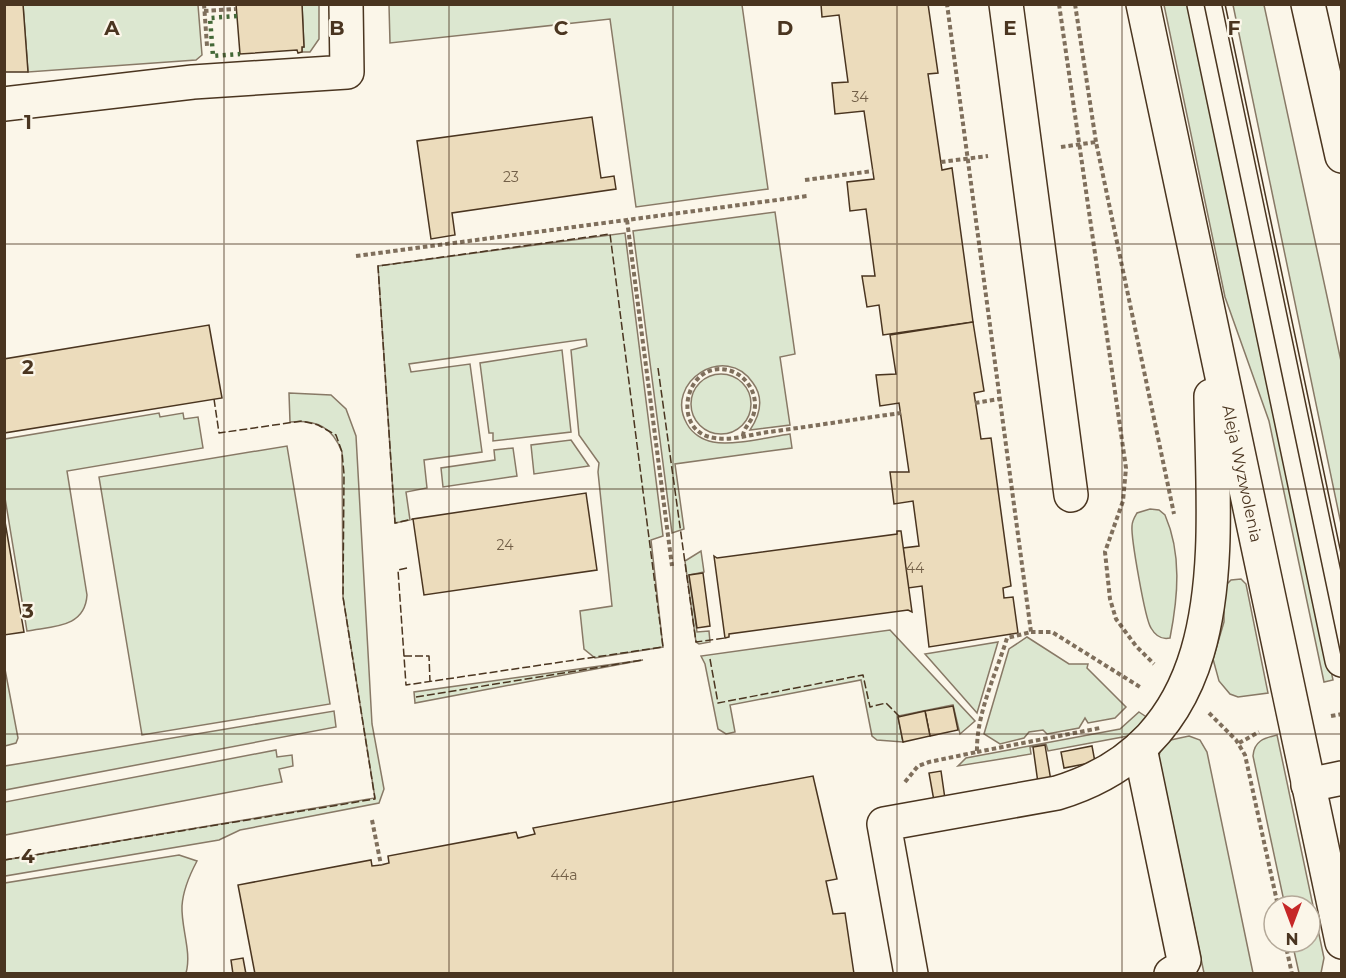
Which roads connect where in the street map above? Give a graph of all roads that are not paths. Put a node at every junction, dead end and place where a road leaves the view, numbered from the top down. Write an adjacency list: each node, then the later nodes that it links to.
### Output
1 (346, 4): 9 (street)
2 (1006, 4): 12 (street)
3 (1125, 4): 8 (street)
4 (1143, 4): 8 (street, Aleja Wyzwolenia)
5 (1204, 4): 14 (street)
6 (1225, 4): 13 (street)
7 (1308, 4): 10 (street)
8 (1150, 37): 11 (street, Aleja Wyzwolenia)
9 (4, 104)
10 (1341, 156)
11 (1211, 323): 15 (street); 17 (street, Aleja Wyzwolenia)
12 (1071, 495)
13 (1341, 558)
14 (1341, 660)
15 (1140, 748): 19 (street); 20 (street)
16 (1341, 778): 17 (street)
17 (1308, 785): 18 (street, Aleja Wyzwolenia)
18 (1341, 942)
19 (911, 974)
20 (1171, 974)

